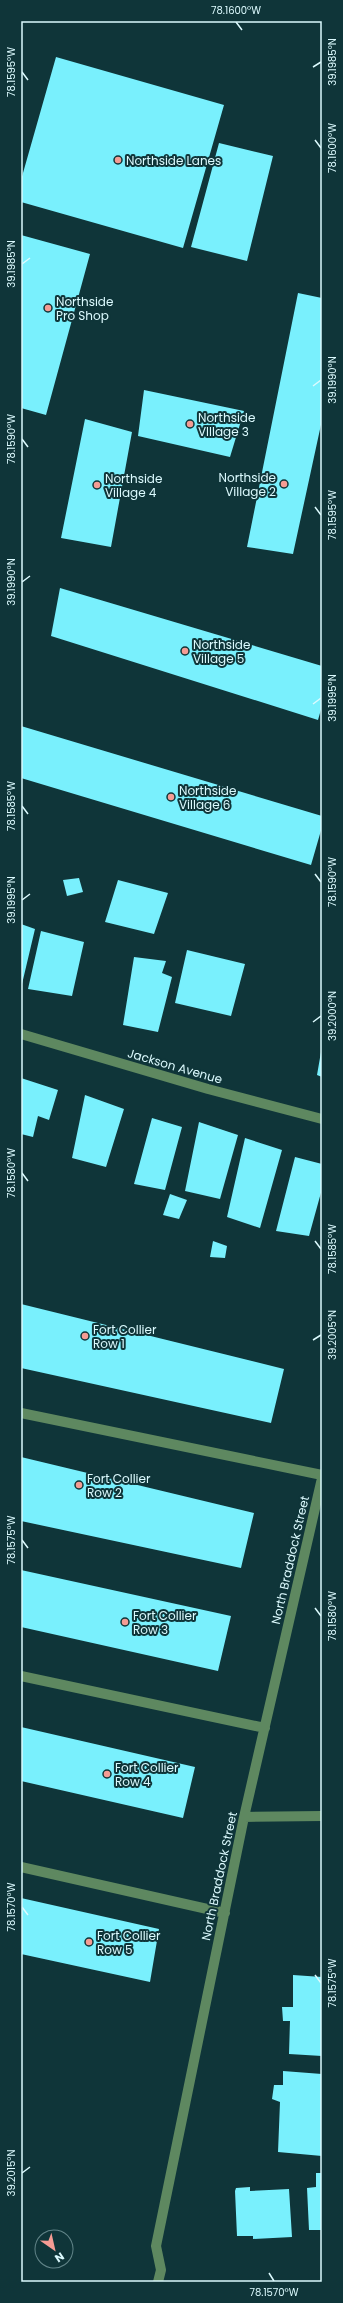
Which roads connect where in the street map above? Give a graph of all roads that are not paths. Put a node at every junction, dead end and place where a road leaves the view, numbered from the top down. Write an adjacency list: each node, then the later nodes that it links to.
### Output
1 (21, 1034): 2 (street, Jackson Avenue)
2 (322, 1119)
3 (21, 1413): 4 (street)
4 (322, 1477): 6 (street, North Braddock Street)
5 (21, 1676): 6 (street)
6 (265, 1728): 8 (street, North Braddock Street)
7 (322, 1816): 8 (street)
8 (244, 1817): 10 (street, North Braddock Street)
9 (21, 1867): 10 (street)
10 (225, 1913): 11 (street, North Braddock Street)
11 (161, 2270): 12 (street, North Braddock Street); 13 (street)
12 (158, 2282)
13 (168, 2282)

